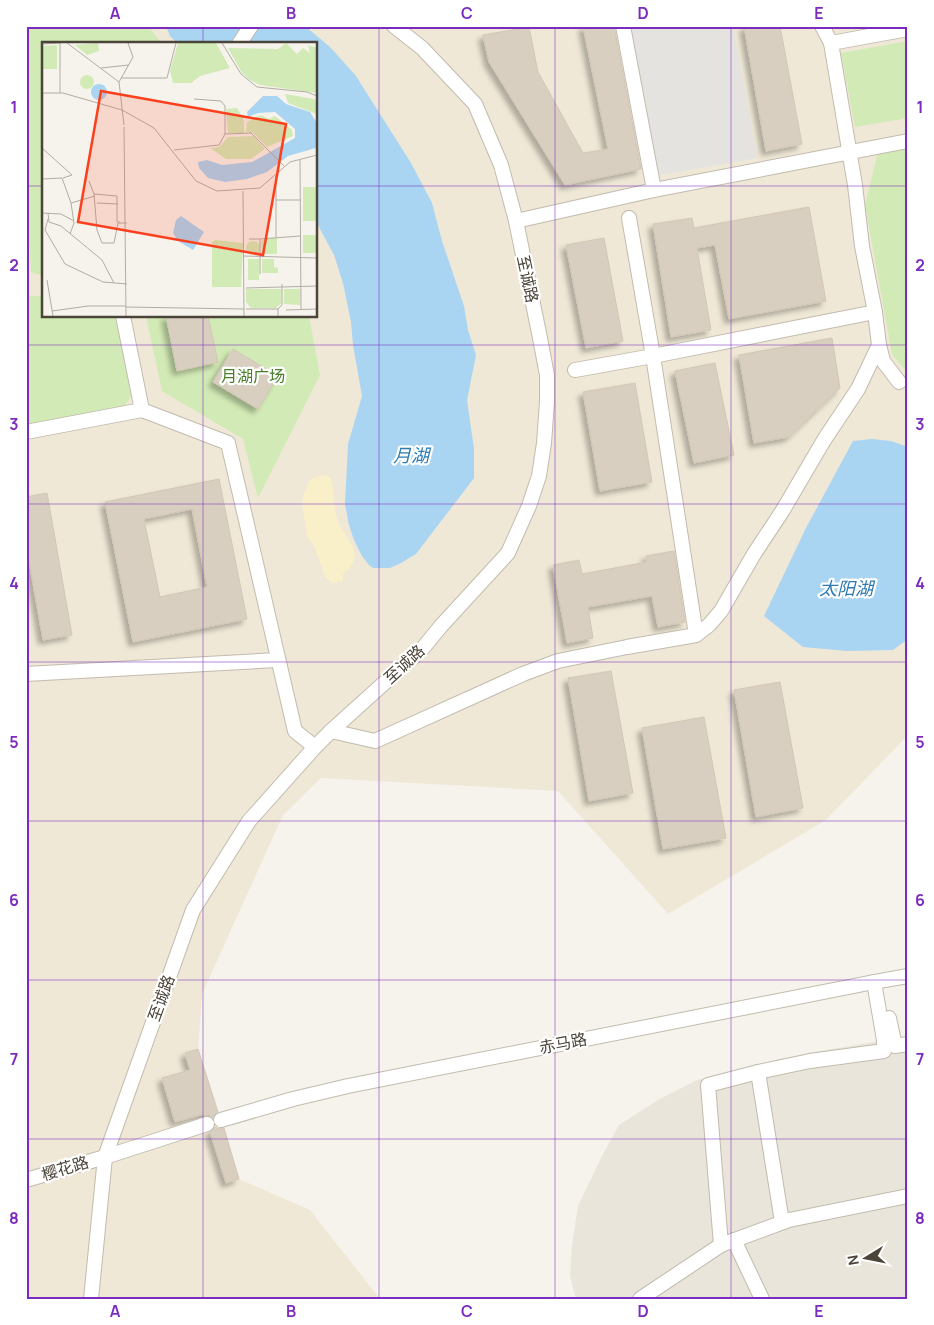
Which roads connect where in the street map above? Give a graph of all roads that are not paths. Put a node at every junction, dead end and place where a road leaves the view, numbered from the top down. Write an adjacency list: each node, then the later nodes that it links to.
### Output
1 (251, 26): 6 (street)
2 (394, 26): 12 (street, 至诚路)
3 (623, 26): 10 (street)
4 (822, 26): 7 (street)
5 (908, 29): 7 (street)
6 (240, 42)
7 (831, 43): 9 (street)
8 (908, 141): 9 (street)
9 (849, 152): 10 (street); 13 (street)
10 (654, 190): 12 (street)
11 (629, 218): 16 (street)
12 (516, 221): 24 (street, 至诚路)
13 (875, 312): 15 (street); 16 (street)
14 (124, 318): 19 (street)
15 (879, 345): 18 (street); 21 (street)
16 (653, 356): 17 (street); 21 (street)
17 (575, 370)
18 (898, 382)
19 (142, 410): 20 (street); 22 (street)
20 (26, 432)
21 (696, 635): 24 (street)
22 (277, 660): 23 (street); 25 (street)
23 (26, 674)
24 (331, 731): 25 (street, 至诚路)
25 (315, 746): 32 (street, 至诚路)
26 (908, 976): 27 (street, 赤马路)
27 (878, 981): 28 (street); 29 (street); 30 (street, 赤马路)
28 (908, 1044)
29 (758, 1072): 35 (street); 36 (street)
30 (221, 1120)
31 (207, 1124): 32 (street, 樱花路)
32 (105, 1157): 33 (street, 樱花路); 37 (street, 至诚路)
33 (26, 1180)
34 (908, 1196): 35 (street)
35 (782, 1222): 36 (street)
36 (728, 1242): 38 (street); 39 (street)
37 (90, 1299)
38 (640, 1299)
39 (762, 1299)

